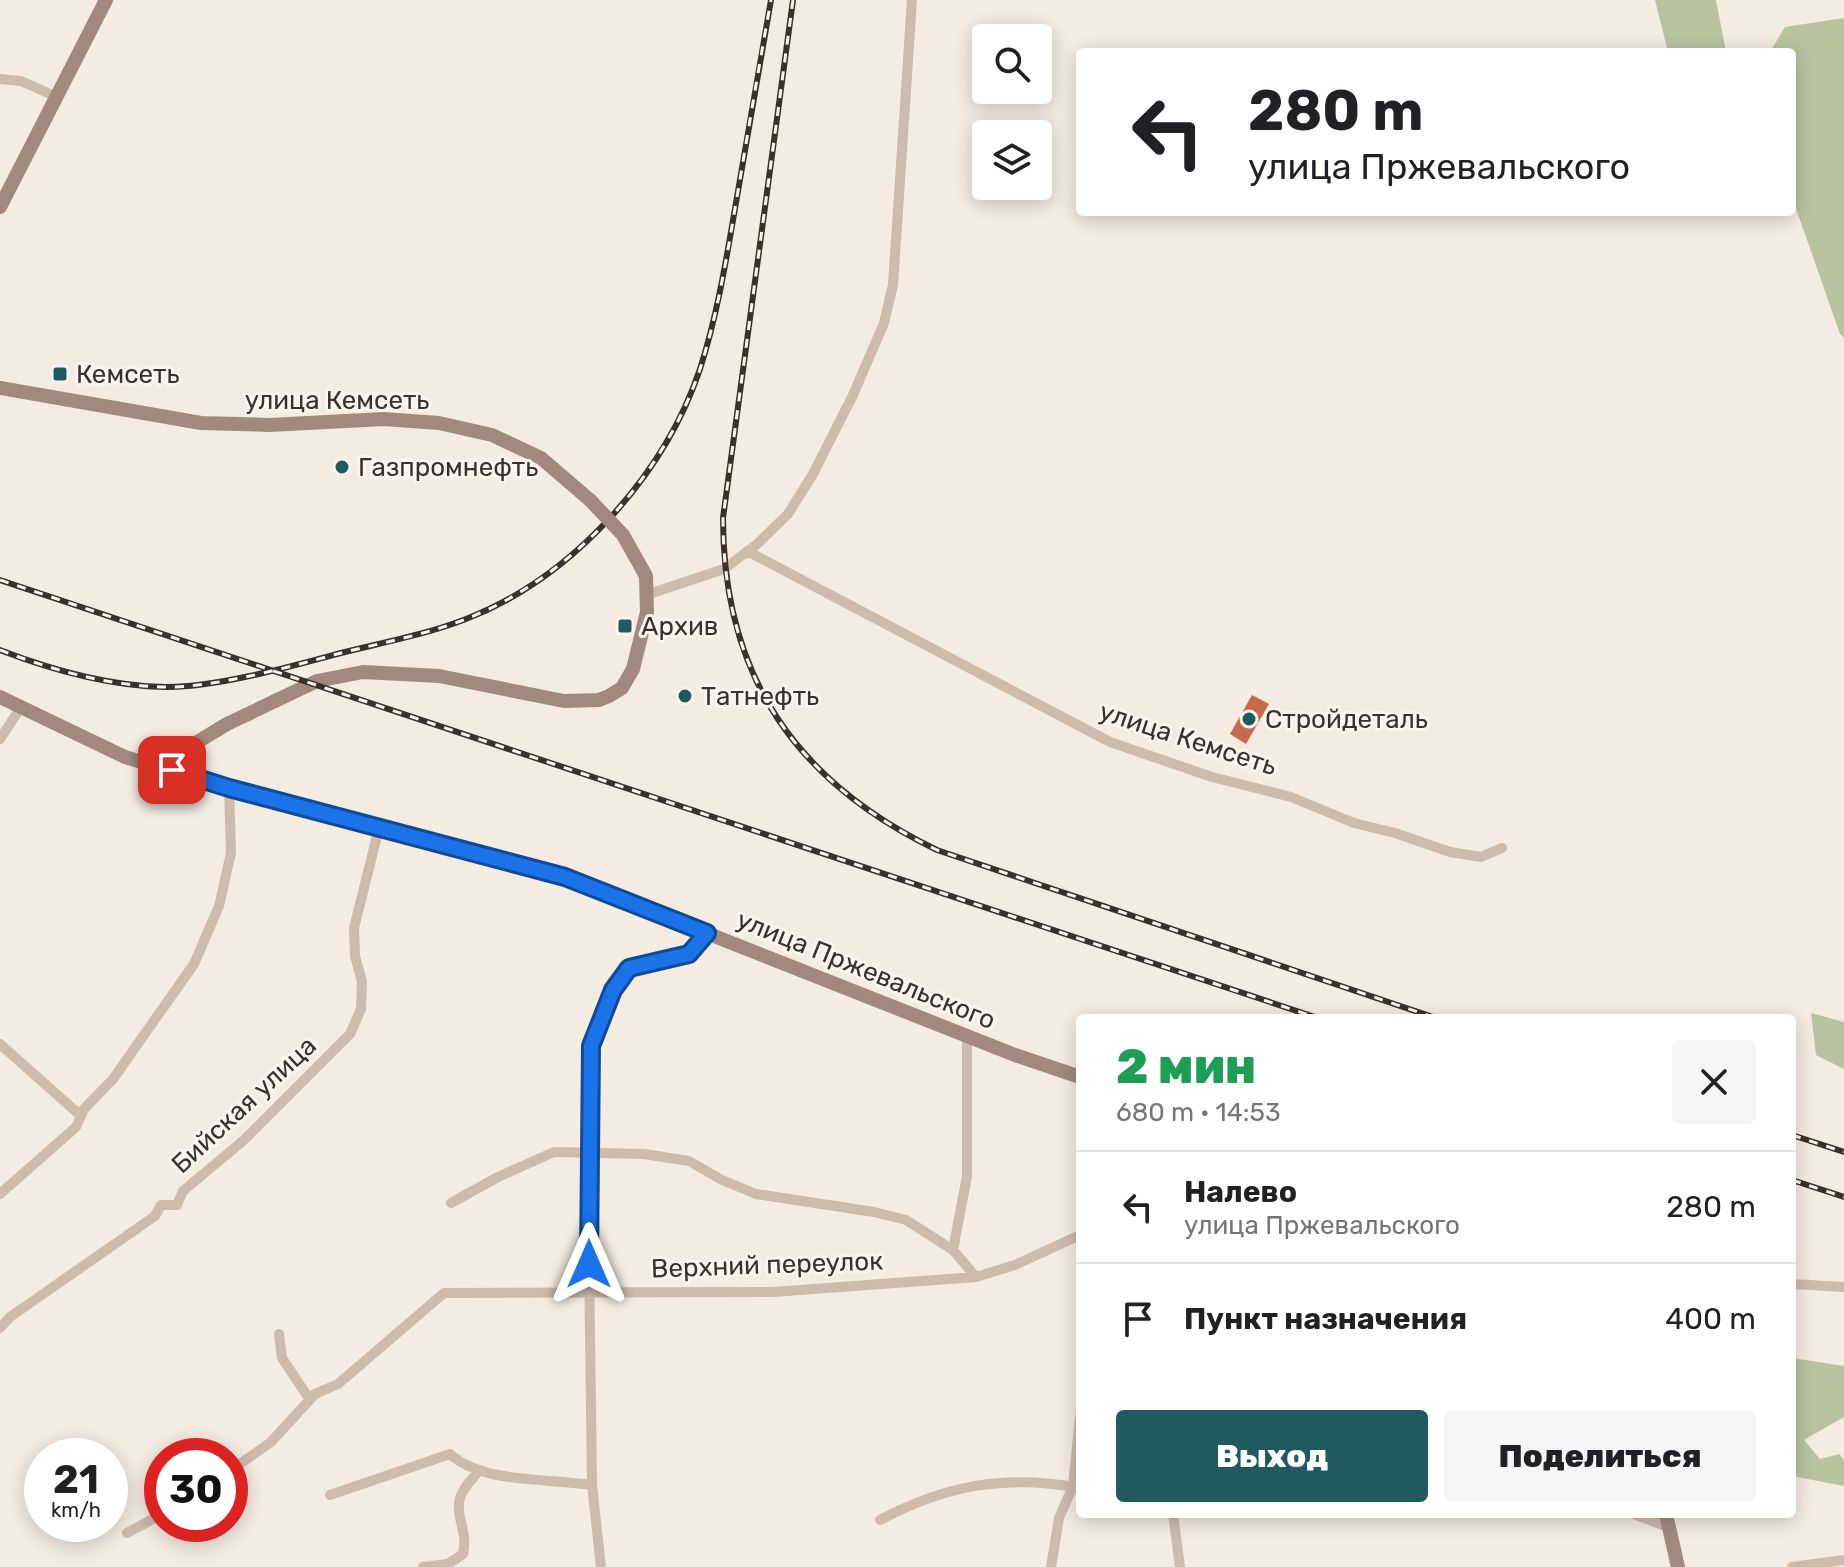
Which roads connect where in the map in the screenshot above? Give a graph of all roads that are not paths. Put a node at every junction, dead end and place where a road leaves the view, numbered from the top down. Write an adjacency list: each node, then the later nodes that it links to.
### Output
1 (106, 0): 4 (main road)
2 (912, 0): 7 (street)
3 (0, 79): 4 (street)
4 (57, 97): 5 (main road)
5 (0, 207)
6 (0, 388): 8 (main road, улица Кемсеть, bridge)
7 (751, 548): 8 (street); 15 (street, улица Кемсеть)
8 (649, 594): 12 (main road, улица Кемсеть)
9 (0, 697): 10 (main road, улица Пржевальского)
10 (21, 707): 11 (street); 12 (main road, улица Пржевальского)
11 (0, 739)
12 (143, 760): 13 (main road, улица Пржевальского)
13 (229, 788): 14 (main road, улица Пржевальского); 20 (street)
14 (379, 828): 16 (main road, улица Пржевальского); 30 (street, Бийская улица)
15 (1502, 848)
16 (707, 933): 17 (main road, улица Пржевальского); 21 (street)
17 (967, 1036): 19 (main road, улица Пржевальского); 25 (street)
18 (0, 1044): 20 (street)
19 (1076, 1076)
20 (81, 1116): 22 (street)
21 (589, 1154): 23 (street); 25 (street); 29 (street)
22 (0, 1194)
23 (451, 1203)
24 (1076, 1237): 26 (street, Верхний переулок)
25 (953, 1250): 26 (street)
26 (976, 1277): 29 (street, Верхний переулок)
27 (1796, 1284): 28 (street)
28 (1844, 1287)
29 (590, 1292): 32 (street, Верхний переулок); 35 (street)
30 (0, 1328)
31 (279, 1334): 32 (street)
32 (310, 1400): 33 (street, Верхний переулок)
33 (248, 1458)
34 (480, 1470): 35 (street); 37 (street); 42 (street)
35 (592, 1485): 43 (street)
36 (1076, 1487): 39 (street); 44 (street)
37 (330, 1495)
38 (1174, 1518): 45 (street)
39 (880, 1520)
40 (1667, 1520): 46 (main road)
41 (1844, 1560): 47 (street)
42 (423, 1567)
43 (601, 1567)
44 (1051, 1567)
45 (1180, 1567)
46 (1678, 1567)
47 (1792, 1567)

